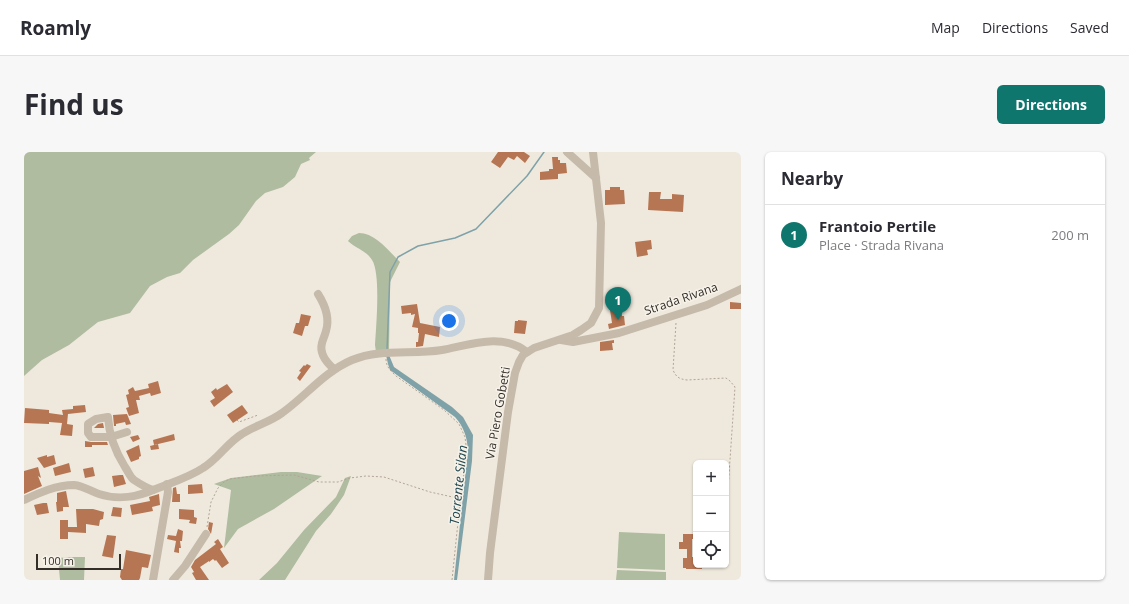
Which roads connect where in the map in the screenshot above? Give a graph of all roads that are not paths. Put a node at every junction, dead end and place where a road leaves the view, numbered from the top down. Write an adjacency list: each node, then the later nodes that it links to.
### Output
1 (567, 152): 3 (street)
2 (593, 152): 3 (street)
3 (596, 178): 6 (street)
4 (741, 289): 6 (street, Strada Rivana)
5 (318, 294): 8 (street)
6 (558, 339): 7 (street)
7 (527, 352): 8 (street); 16 (street, Via Piero Gobetti)
8 (334, 370): 10 (street)
9 (127, 432): 11 (street)
10 (167, 484): 11 (street); 14 (street)
11 (153, 490): 12 (street)
12 (24, 500)
13 (206, 534): 15 (street)
14 (152, 580)
15 (173, 580)
16 (488, 580)

